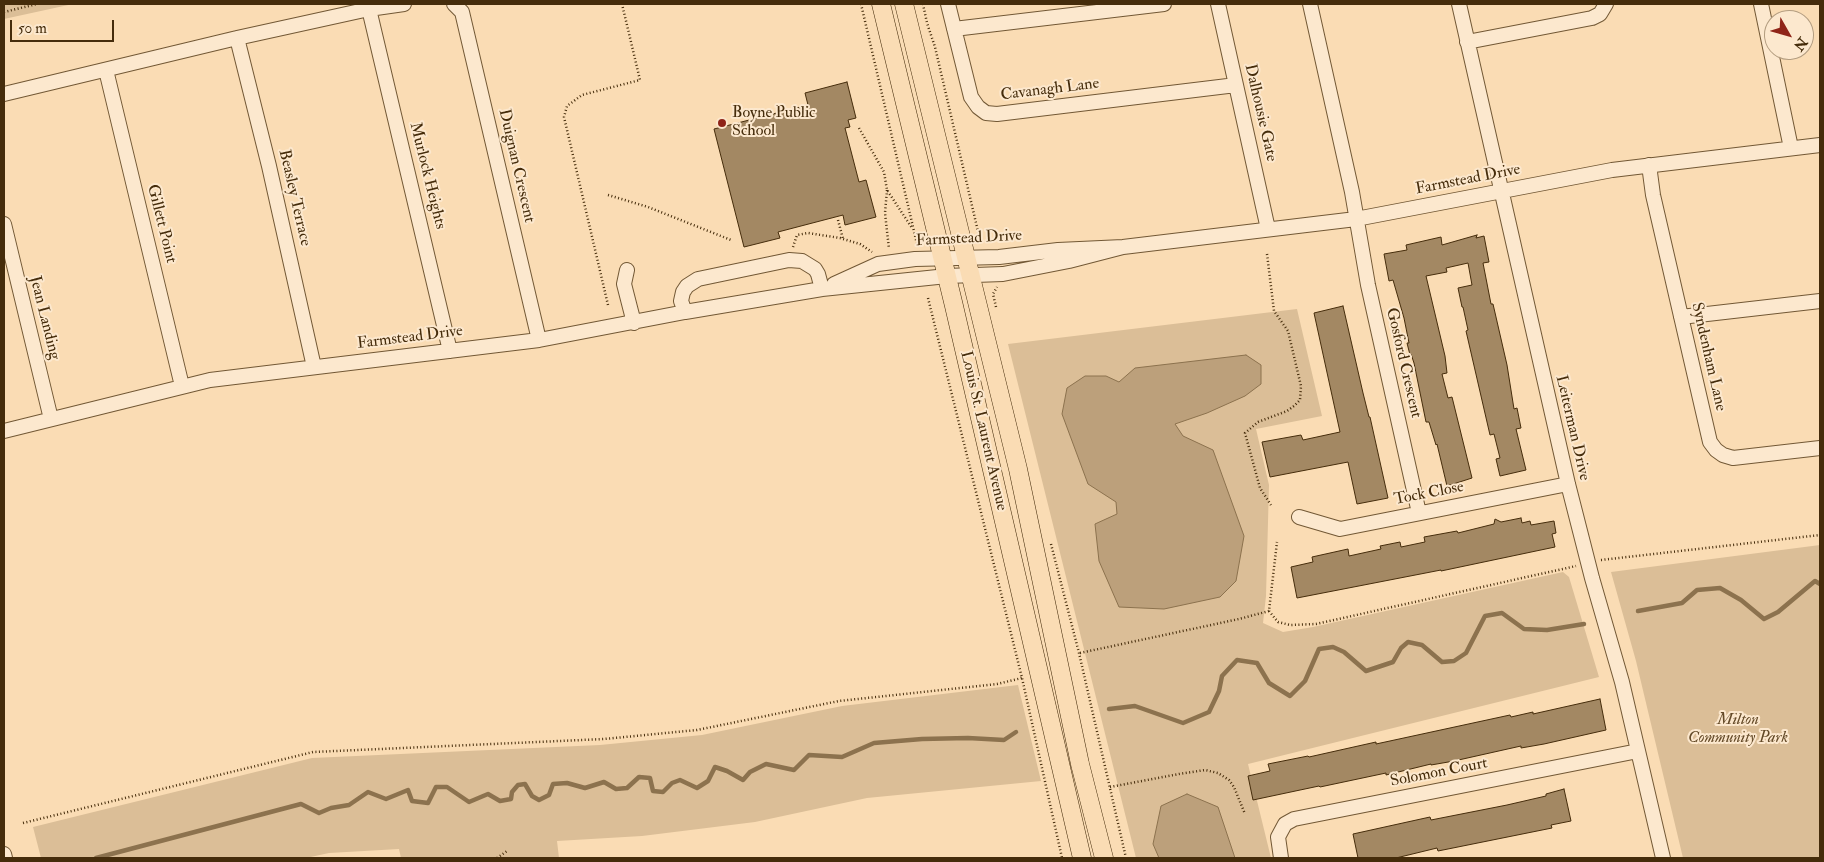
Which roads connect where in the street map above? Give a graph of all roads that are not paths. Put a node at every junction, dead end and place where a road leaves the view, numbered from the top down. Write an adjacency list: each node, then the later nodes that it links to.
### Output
1 (404, 4): 12 (street)
2 (454, 4): 34 (street, Duignan Crescent)
3 (882, 4): 26 (main road, Louis St. Laurent Avenue)
4 (904, 4): 27 (main road, Louis St. Laurent Avenue)
5 (948, 4): 13 (street, Cavanagh Lane)
6 (1164, 4): 13 (street)
7 (1218, 4): 17 (street, Dalhousie Gate)
8 (1310, 4): 23 (street)
9 (1459, 4): 15 (street, Leiterman Drive)
10 (1606, 4): 15 (street)
11 (1760, 4): 20 (street)
12 (369, 9): 14 (street); 35 (street, Murlock Heights)
13 (954, 29): 17 (street, Cavanagh Lane)
14 (237, 38): 16 (street); 36 (street, Beasley Terrace)
15 (1467, 42): 22 (street, Leiterman Drive)
16 (106, 70): 18 (street); 37 (street, Gillett Point)
17 (1236, 85): 25 (street, Dalhousie Gate)
18 (4, 94)
19 (1820, 145): 20 (street, Farmstead Drive)
20 (1791, 148): 21 (street, Farmstead Drive)
21 (1648, 165): 22 (street, Farmstead Drive); 32 (street, Syndenham Lane)
22 (1500, 192): 23 (street, Farmstead Drive); 41 (street, Leiterman Drive)
23 (1356, 219): 25 (street, Farmstead Drive); 42 (street, Gosford Crescent)
24 (4, 224): 38 (street, Jean Landing)
25 (1268, 229): 27 (street, Farmstead Drive)
26 (945, 267): 27 (street, Farmstead Drive); 29 (street, Farmstead Drive); 29 (street, Farmstead Drive); 47 (main road, Louis St. Laurent Avenue)
27 (968, 267): 48 (main road, Louis St. Laurent Avenue)
28 (627, 270): 33 (street)
29 (822, 289): 31 (street, Farmstead Drive); 31 (street)
30 (1820, 301): 32 (street)
31 (684, 312): 33 (street, Farmstead Drive)
32 (1681, 317): 40 (street, Syndenham Lane)
33 (634, 323): 34 (street, Farmstead Drive)
34 (539, 340): 35 (street, Farmstead Drive)
35 (450, 351): 36 (street, Farmstead Drive)
36 (314, 367): 37 (street, Farmstead Drive)
37 (182, 386): 38 (street, Farmstead Drive)
38 (51, 419): 39 (street, Farmstead Drive)
39 (4, 431)
40 (1820, 448)
41 (1568, 484): 42 (street, Tock Close); 44 (street, Leiterman Drive)
42 (1419, 514): 43 (street, Tock Close)
43 (1299, 517)
44 (1638, 751): 49 (street, Solomon Court); 50 (street, Leiterman Drive)
45 (4, 854): 46 (street)
46 (5, 858)
47 (1082, 858)
48 (1104, 858)
49 (1282, 858)
50 (1663, 858)

